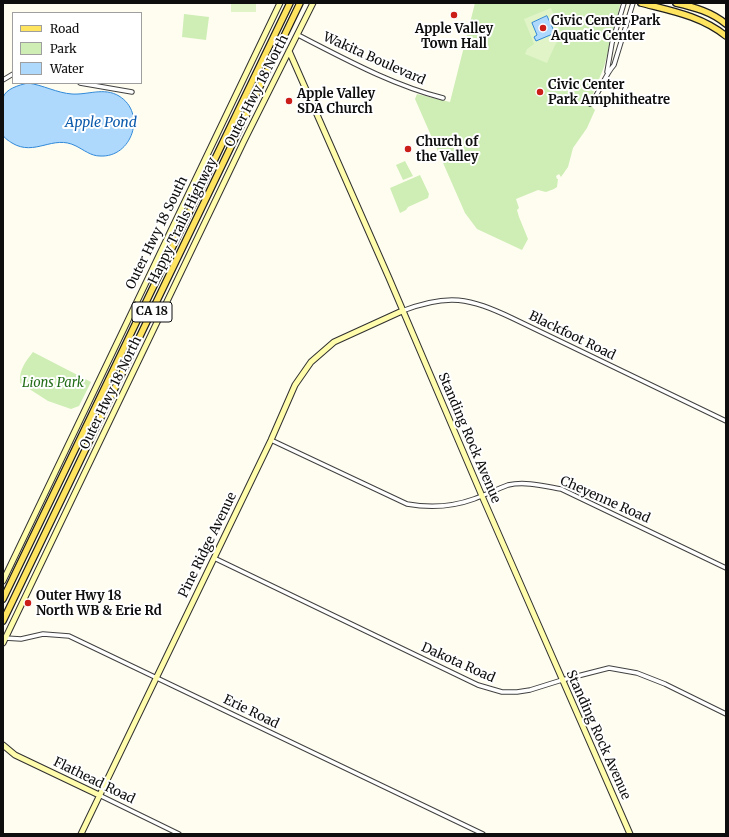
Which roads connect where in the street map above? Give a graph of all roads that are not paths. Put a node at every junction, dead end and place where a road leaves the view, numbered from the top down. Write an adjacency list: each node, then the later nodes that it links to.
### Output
1 (280, 3): 26 (street, Outer Hwy 18 South)
2 (290, 3): 27 (main road, Happy Trails Highway / CA 18)
3 (300, 3): 28 (main road, Happy Trails Highway / CA 18)
4 (313, 3): 10 (street, Outer Hwy 18 North)
5 (624, 3): 13 (street)
6 (632, 3): 13 (street)
7 (641, 3): 11 (main road)
8 (676, 3): 9 (main road)
9 (726, 24)
10 (298, 35): 12 (street, Outer Hwy 18 North); 18 (street, Wakita Boulevard)
11 (726, 36)
12 (289, 51): 20 (street, Standing Rock Avenue); 29 (street, Outer Hwy 18 North)
13 (607, 73): 19 (street)
14 (12, 75): 15 (street)
15 (3, 80)
16 (86, 84): 17 (street)
17 (132, 92)
18 (443, 98)
19 (590, 104)
20 (402, 311): 21 (street, Blackfoot Road); 22 (street, Pine Ridge Avenue); 23 (street, Standing Rock Avenue)
21 (726, 421)
22 (271, 440): 23 (street, Cheyenne Road); 24 (street, Pine Ridge Avenue)
23 (482, 496): 25 (street, Cheyenne Road); 31 (street, Standing Rock Avenue)
24 (214, 558): 30 (street, Pine Ridge Avenue); 31 (street, Dakota Road)
25 (726, 568)
26 (3, 581)
27 (3, 599)
28 (3, 621)
29 (4, 640): 30 (street, Erie Road)
30 (156, 678): 34 (street, Pine Ridge Avenue); 37 (street, Erie Road)
31 (562, 680): 32 (street, Dakota Road); 38 (street, Standing Rock Avenue)
32 (726, 714)
33 (3, 745): 34 (street, Flathead Road)
34 (99, 796): 35 (street, Pine Ridge Avenue); 36 (street, Flathead Road)
35 (81, 834)
36 (178, 834)
37 (483, 834)
38 (630, 834)

